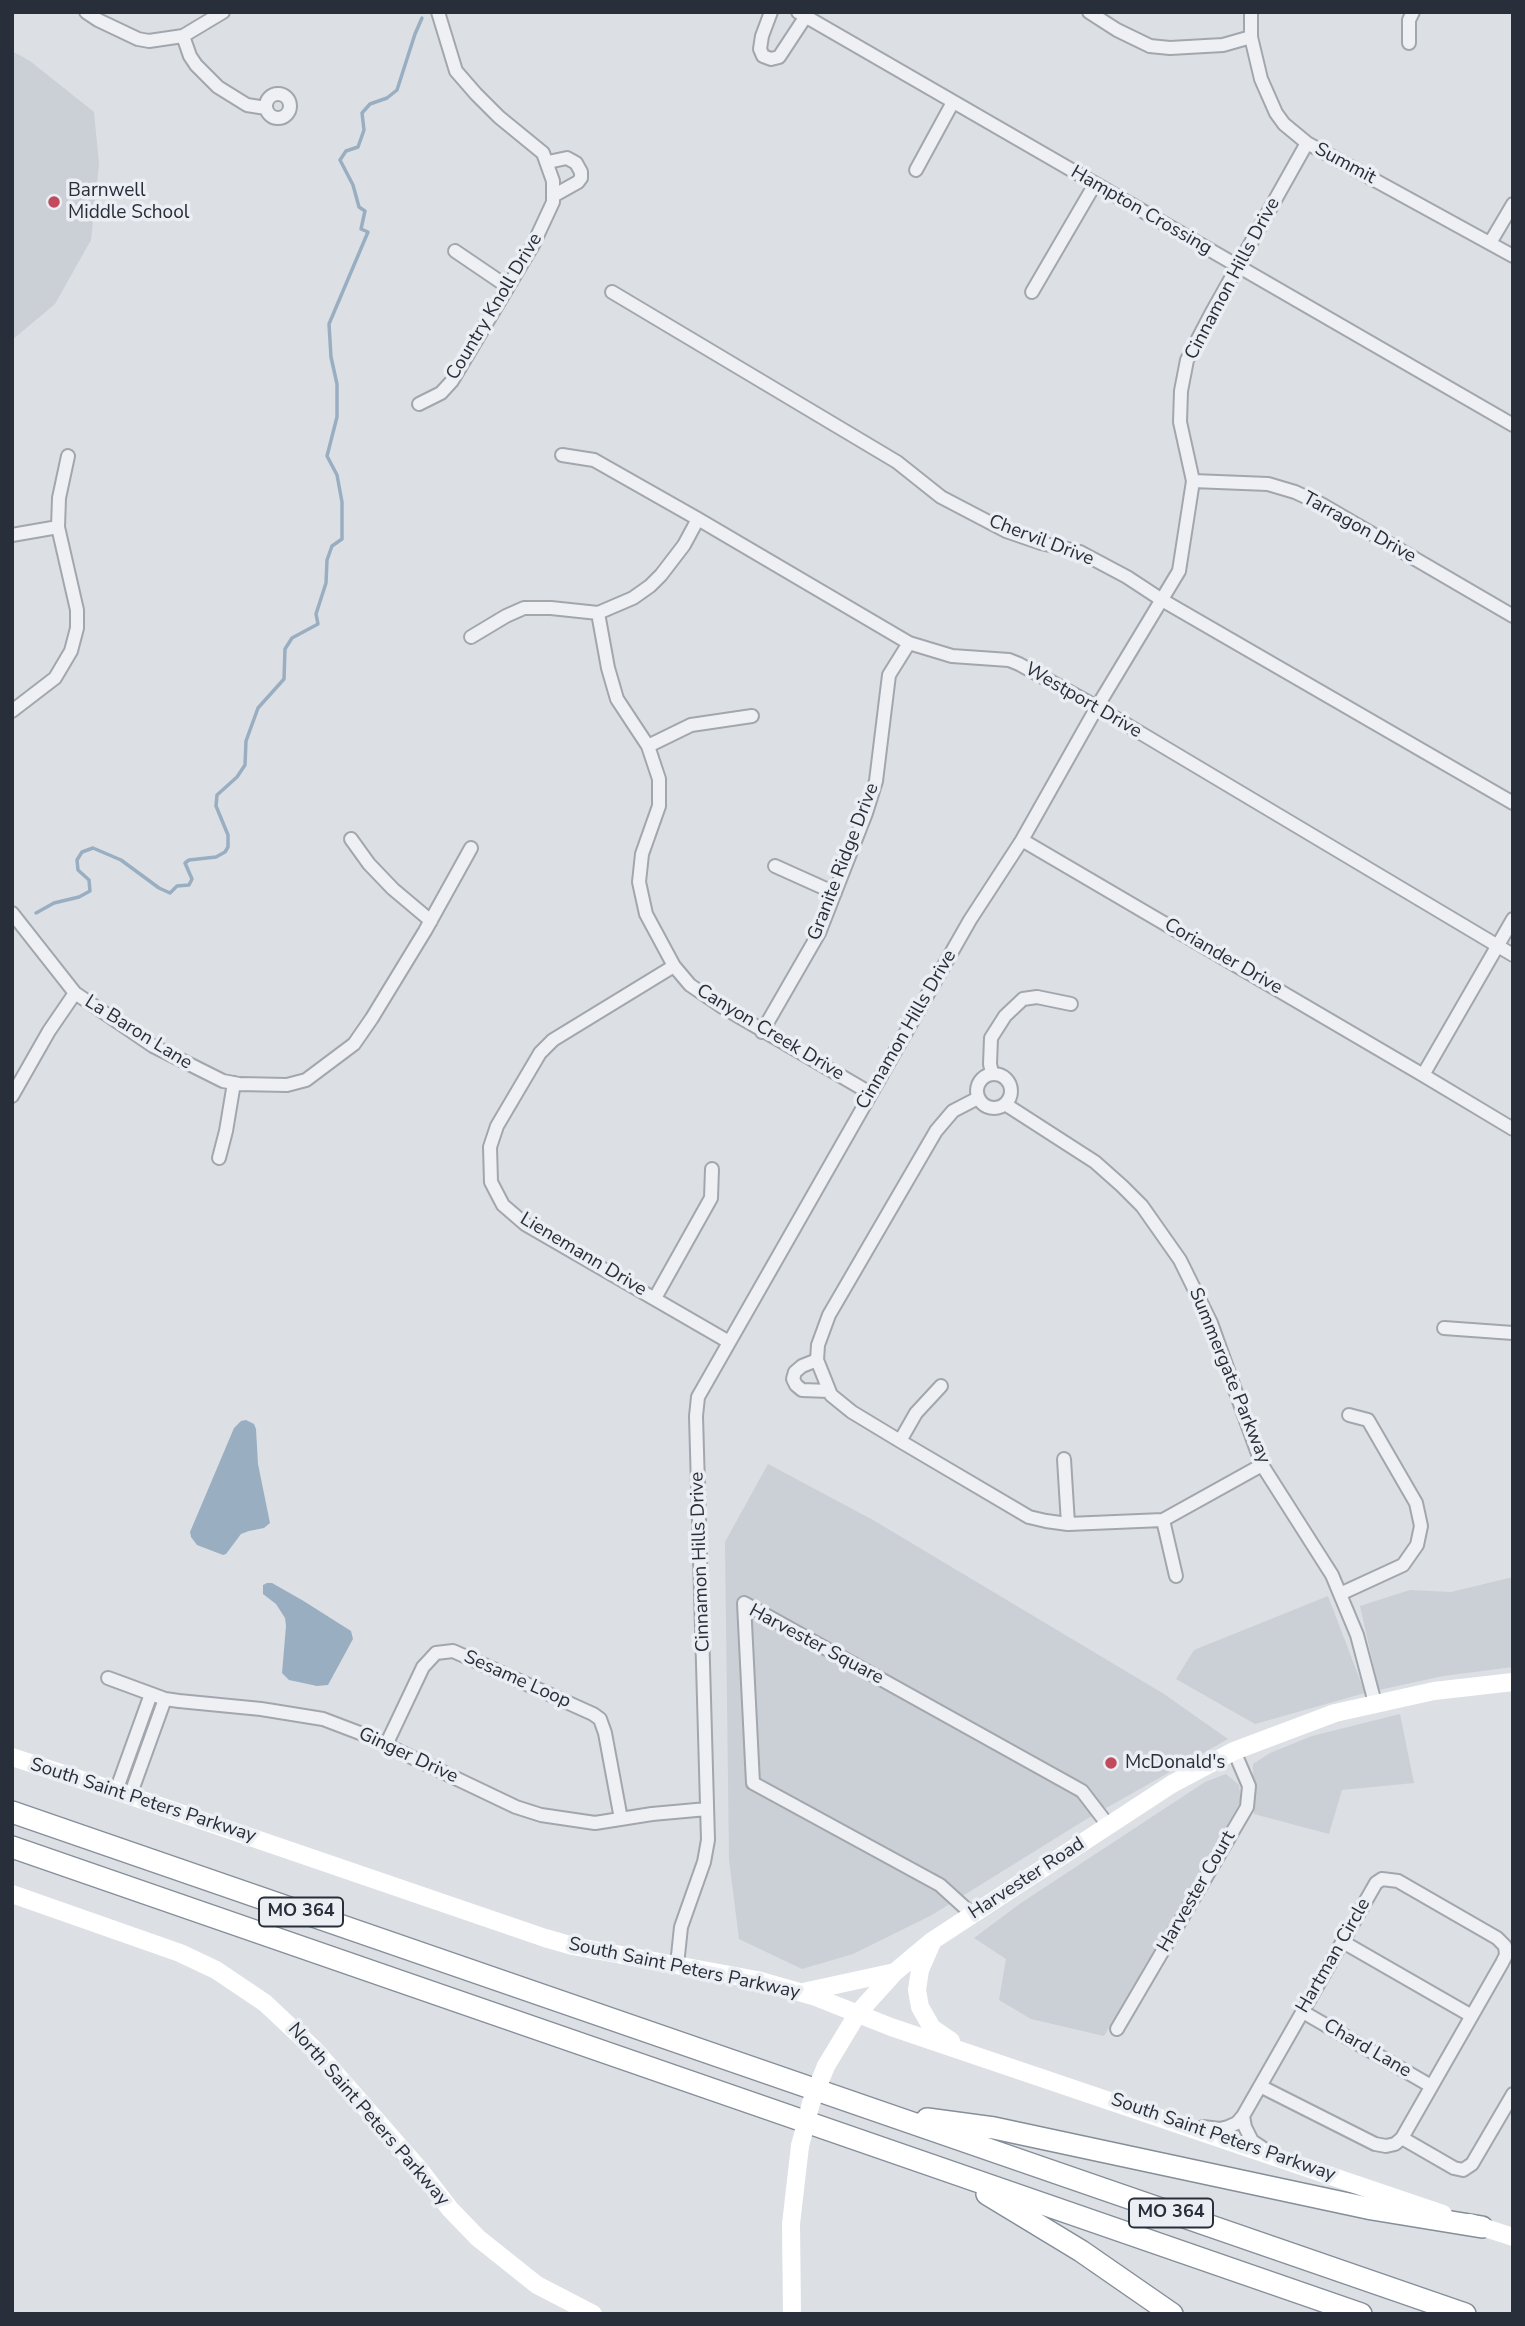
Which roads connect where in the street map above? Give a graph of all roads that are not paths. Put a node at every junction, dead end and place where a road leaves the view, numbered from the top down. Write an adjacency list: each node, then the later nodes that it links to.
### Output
1 (86, 12): 9 (street)
2 (223, 12): 9 (street)
3 (438, 12): 15 (street)
4 (771, 12): 8 (street, Hampton Crossing)
5 (1089, 12): 10 (street)
6 (1251, 12): 10 (street, Summit)
7 (1413, 12): 11 (street)
8 (802, 14): 12 (street, Hampton Crossing)
9 (183, 36): 13 (street)
10 (1251, 37): 14 (street, Summit)
11 (1409, 43)
12 (953, 102): 16 (street); 17 (street, Hampton Crossing)
13 (266, 108)
14 (1307, 144): 20 (street, Summit); 23 (street, Cinnamon Hills Drive)
15 (548, 162): 18 (street, Country Knoll Drive); 18 (street)
16 (916, 170)
17 (1095, 184): 23 (street, Hampton Crossing); 26 (street)
18 (553, 196): 24 (street, Country Knoll Drive)
19 (1513, 204): 20 (street)
20 (1490, 243): 22 (street, Summit)
21 (455, 251): 24 (street)
22 (1513, 256)
23 (1239, 267): 28 (street, Hampton Crossing); 31 (street, Cinnamon Hills Drive)
24 (508, 287): 27 (street, Country Knoll Drive)
25 (612, 292): 35 (street, Chervil Drive)
26 (1032, 292)
27 (419, 404)
28 (1513, 425)
29 (68, 456): 33 (street)
30 (562, 456): 32 (street, Westport Drive)
31 (1193, 481): 35 (street, Cinnamon Hills Drive); 37 (street, Tarragon Drive)
32 (698, 519): 36 (street); 39 (street, Westport Drive)
33 (58, 527): 34 (street); 41 (street)
34 (12, 535)
35 (1162, 600): 40 (street, Cinnamon Hills Drive); 44 (street, Chervil Drive)
36 (598, 613): 38 (street); 43 (street, Canyon Creek Drive)
37 (1513, 616)
38 (471, 637)
39 (909, 643): 40 (street, Westport Drive); 49 (street, Granite Ridge Drive)
40 (1097, 707): 46 (street, Cinnamon Hills Drive); 53 (street, Westport Drive)
41 (12, 710)
42 (752, 716): 43 (street)
43 (648, 746): 55 (street, Canyon Creek Drive)
44 (1513, 803)
45 (351, 839): 52 (street)
46 (1022, 840): 60 (street, Coriander Drive); 62 (street, Cinnamon Hills Drive)
47 (471, 848): 52 (street, La Baron Lane)
48 (775, 866): 49 (street)
49 (835, 893): 58 (street, Granite Ridge Drive)
50 (12, 913): 56 (street, La Baron Lane)
51 (1513, 919): 53 (street)
52 (431, 921): 61 (street, La Baron Lane)
53 (1498, 946): 54 (street, Westport Drive); 60 (street)
54 (1513, 955)
55 (674, 965): 58 (street, Canyon Creek Drive); 69 (street, Lienemann Drive)
56 (75, 993): 61 (street, La Baron Lane); 63 (street)
57 (1071, 1004): 59 (street)
58 (762, 1032): 62 (street, Canyon Creek Drive)
59 (992, 1073): 64 (street); 65 (street)
60 (1423, 1074): 66 (street, Coriander Drive)
61 (234, 1083): 67 (street)
62 (870, 1093): 72 (street, Cinnamon Hills Drive)
63 (12, 1096)
64 (978, 1098): 65 (street); 73 (street)
65 (1005, 1104): 79 (street, Summergate Parkway)
66 (1513, 1129)
67 (219, 1158)
68 (712, 1169): 69 (street)
69 (655, 1297): 72 (street, Lienemann Drive)
70 (1444, 1328): 71 (street)
71 (1513, 1333)
72 (729, 1342): 93 (street, Cinnamon Hills Drive)
73 (817, 1360): 75 (street); 75 (street)
74 (941, 1386): 77 (street)
75 (829, 1391): 77 (street)
76 (1349, 1415): 83 (street)
77 (900, 1441): 81 (street)
78 (1064, 1459): 81 (street)
79 (1262, 1465): 80 (street); 83 (street, Summergate Parkway)
80 (1163, 1520): 81 (street); 82 (street)
81 (1068, 1524)
82 (1177, 1576)
83 (1340, 1594): 88 (street, Summergate Parkway)
84 (108, 1678): 86 (street, Ginger Drive)
85 (1511, 1682): 88 (main road, Harvester Road)
86 (151, 1693): 87 (street, Ginger Drive); 92 (street)
87 (164, 1699): 89 (street, Ginger Drive); 92 (street)
88 (1375, 1703): 90 (main road, Harvester Road)
89 (386, 1745): 95 (street, Ginger Drive); 95 (street, Sesame Loop)
90 (1234, 1751): 96 (main road, Harvester Road); 110 (street, Harvester Court)
91 (12, 1757): 92 (main road, South Saint Peters Parkway)
92 (123, 1793): 103 (main road, South Saint Peters Parkway)
93 (707, 1809): 95 (street, Ginger Drive); 103 (street, Cinnamon Hills Drive)
94 (12, 1812): 115 (highway, MO 364)
95 (621, 1819)
96 (1108, 1825): 99 (main road, Harvester Road); 99 (street, Harvester Square)
97 (12, 1847): 120 (highway, MO 364)
98 (12, 1894): 123 (main road, North Saint Peters Parkway)
99 (973, 1914): 100 (main road, Harvester Road)
100 (932, 1941): 105 (main road, Harvester Road); 111 (main road)
101 (1343, 1942): 102 (street, Hartman Circle); 107 (street, Hartman Circle); 109 (street)
102 (1509, 1945): 104 (street, Hartman Circle)
103 (677, 1965): 106 (main road, South Saint Peters Parkway)
104 (1507, 1966): 109 (street, Hartman Circle)
105 (895, 1972): 106 (main road); 108 (main road, Harvester Road)
106 (800, 1992): 108 (main road, South Saint Peters Parkway)
107 (1303, 2012): 112 (street, Hartman Circle); 113 (street, Chard Lane)
108 (858, 2013): 111 (main road, South Saint Peters Parkway); 124 (main road, Harvester Road, bridge)
109 (1470, 2015): 113 (street, Hartman Circle)
110 (1117, 2028)
111 (963, 2050): 117 (main road, South Saint Peters Parkway)
112 (1260, 2086): 116 (street, Hartman Circle); 118 (street)
113 (1431, 2086): 118 (street, Hartman Circle)
114 (1513, 2094): 118 (street)
115 (877, 2111): 121 (highway); 127 (highway, MO 364)
116 (1243, 2116): 117 (street); 119 (street)
117 (1192, 2127): 119 (main road, South Saint Peters Parkway)
118 (1402, 2138)
119 (1273, 2155): 121 (main road, South Saint Peters Parkway)
120 (946, 2170): 125 (highway); 126 (highway, MO 364)
121 (1482, 2227): 122 (main road, South Saint Peters Parkway)
122 (1513, 2237)
123 (593, 2314)
124 (792, 2314)
125 (1172, 2314)
126 (1361, 2314)
127 (1465, 2314)

